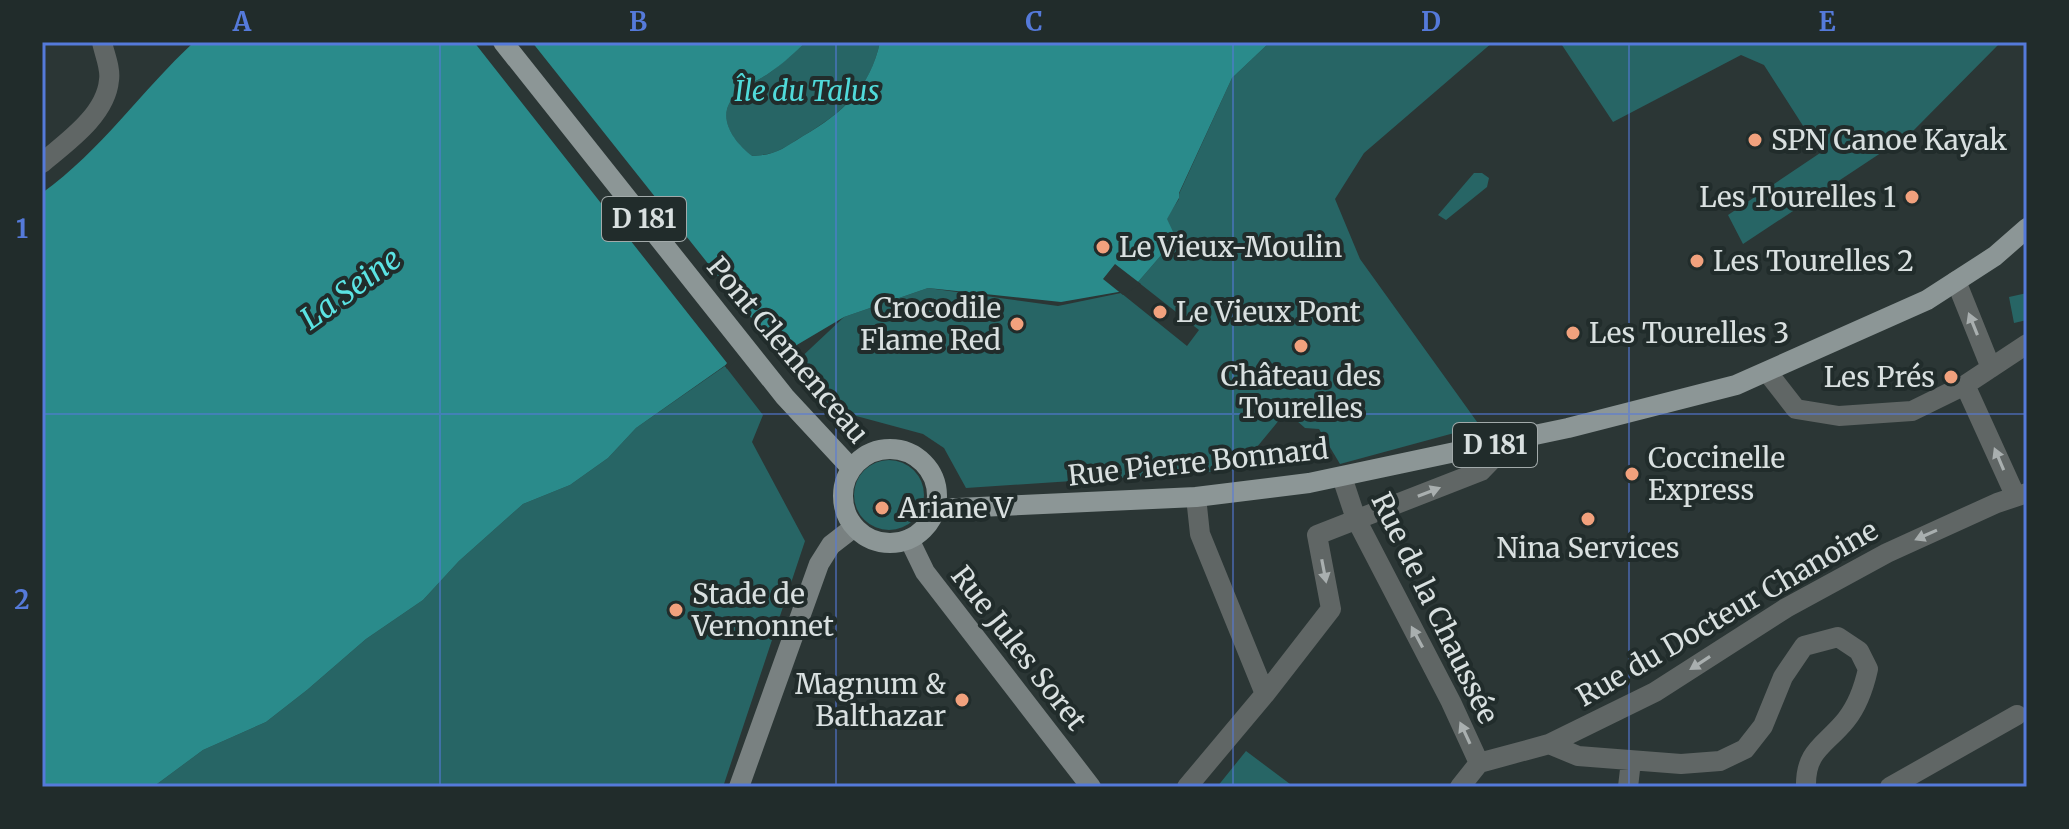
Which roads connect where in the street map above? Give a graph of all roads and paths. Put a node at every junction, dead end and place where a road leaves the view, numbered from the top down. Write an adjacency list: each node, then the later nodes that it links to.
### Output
1 (102, 42): 3 (street)
2 (503, 42): 11 (main road, Pont Clemenceau / D 181)
3 (42, 163)
4 (2027, 228): 5 (main road, Rue Pierre Bonnard / D 181)
5 (1956, 281): 7 (street, one-way to 5); 8 (main road, Rue Pierre Bonnard / D 181)
6 (2027, 344): 7 (street)
7 (1991, 368): 9 (street)
8 (1768, 373): 9 (street); 10 (main road, Rue Pierre Bonnard / D 181)
9 (1965, 385): 13 (street, one-way to 9)
10 (1510, 441): 12 (main road, Rue Pierre Bonnard / D 181); 16 (street, one-way to 10)
11 (851, 468): 15 (main road); 17 (main road)
12 (1342, 477): 14 (main road, Rue Pierre Bonnard / D 181); 16 (street, Rue de la Chaussée)
13 (2021, 494): 21 (street, Rue du Docteur Chanoine, one-way to 21)
14 (1196, 497): 15 (main road, Rue Pierre Bonnard / D 181); 19 (street)
15 (935, 509): 18 (main road)
16 (1356, 519): 19 (street, one-way to 19); 23 (street, Rue de la Chaussée, one-way to 16)
17 (853, 528): 18 (main road); 24 (main road)
18 (909, 539): 25 (main road, Rue Jules Soret)
19 (1265, 694): 26 (street)
20 (2017, 715): 30 (street)
21 (1549, 744): 22 (street); 23 (street, Rue du Docteur Chanoine)
22 (1631, 761): 28 (street); 29 (street)
23 (1479, 763): 27 (street)
24 (739, 787)
25 (1091, 787)
26 (1187, 787)
27 (1460, 787)
28 (1628, 787)
29 (1806, 787)
30 (1890, 787)

